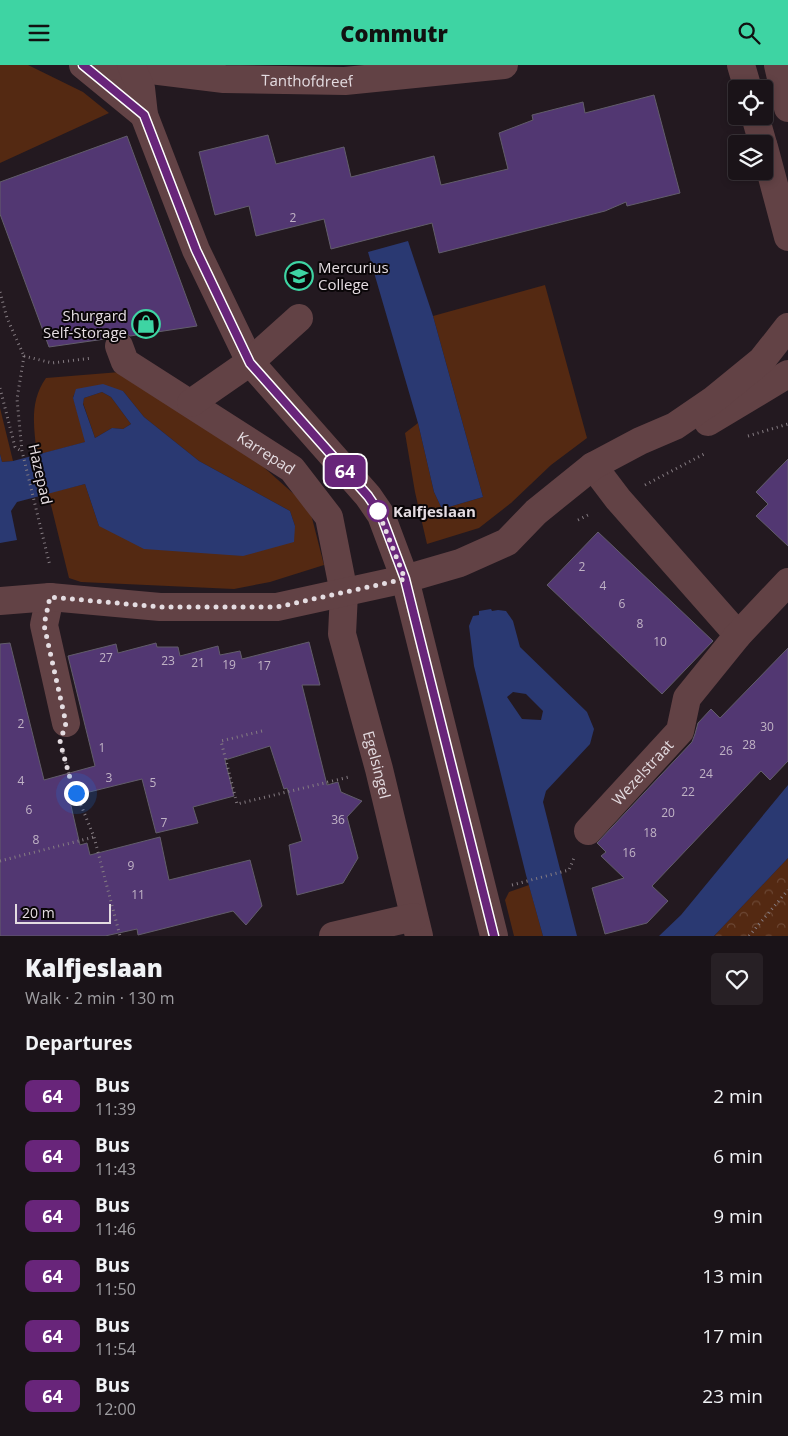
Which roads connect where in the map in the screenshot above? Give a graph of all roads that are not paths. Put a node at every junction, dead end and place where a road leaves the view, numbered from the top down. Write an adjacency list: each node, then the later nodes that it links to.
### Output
1 (83, 65): 8 (street)
2 (504, 65): 5 (street, Tanthofdreef)
3 (741, 65): 6 (street)
4 (778, 65): 7 (street)
5 (124, 66): 8 (street)
6 (745, 80)
7 (788, 108)
8 (144, 115): 14 (street)
9 (773, 180): 10 (street)
10 (788, 237)
11 (299, 318): 14 (street)
12 (788, 327): 17 (street)
13 (122, 354): 16 (street, Karrepad)
14 (250, 363): 16 (street); 19 (street)
15 (788, 374): 17 (street)
16 (191, 403): 21 (street, Karrepad)
17 (675, 426): 18 (street)
18 (593, 467): 19 (street); 24 (street)
19 (405, 579): 21 (street); 29 (street)
20 (788, 583): 24 (street, Wezelstraat)
21 (344, 593): 22 (street); 27 (street, Egelsingel)
22 (50, 597): 23 (street); 25 (street)
23 (0, 601)
24 (738, 635): 26 (street, Wezelstraat)
25 (66, 723)
26 (588, 831)
27 (416, 927): 28 (street)
28 (333, 936)
29 (494, 936)

